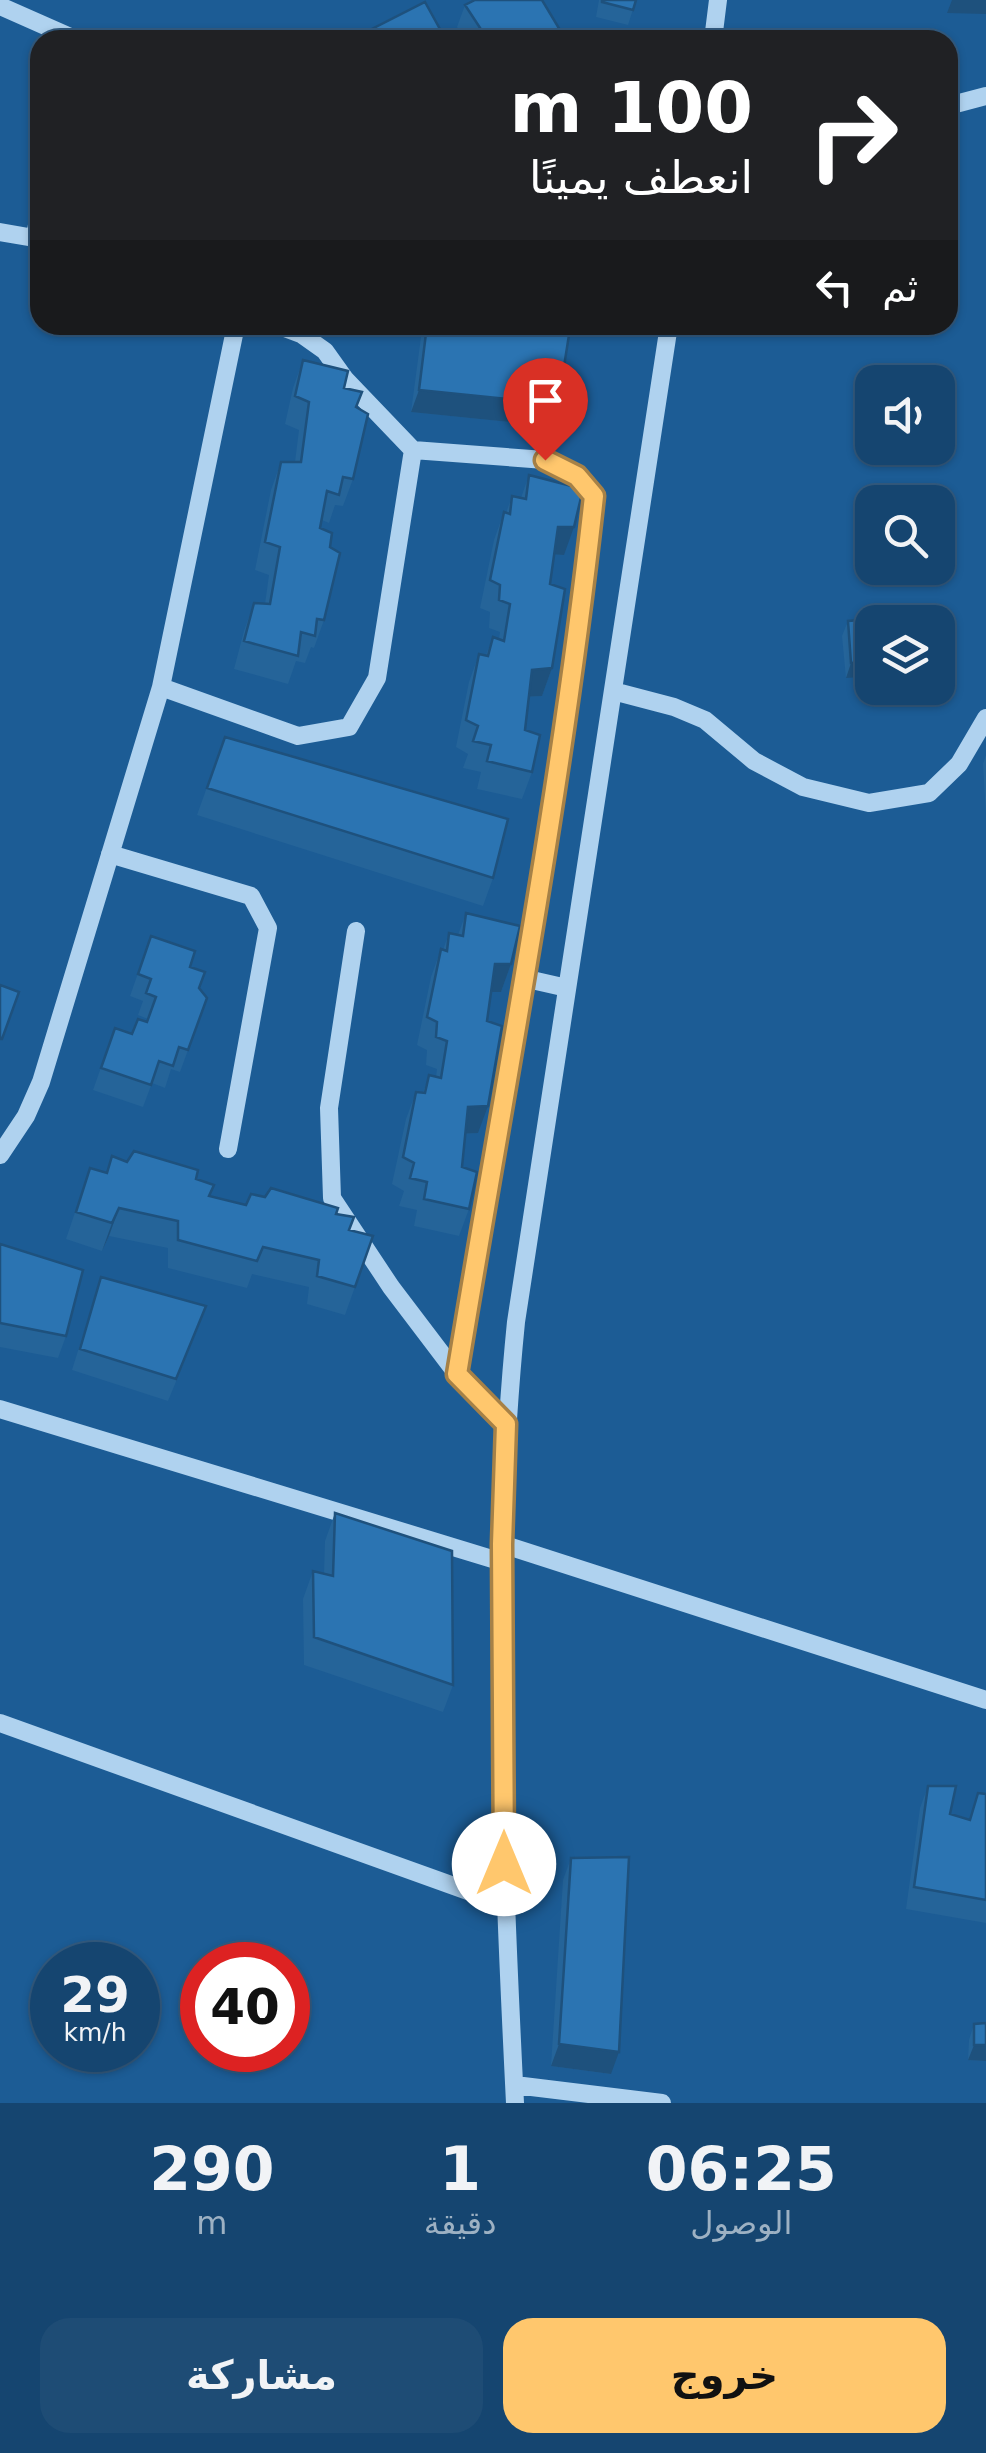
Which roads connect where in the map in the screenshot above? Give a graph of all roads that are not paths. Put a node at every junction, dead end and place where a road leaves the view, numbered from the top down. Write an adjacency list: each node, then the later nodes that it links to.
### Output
1 (718, 0): 4 (street)
2 (0, 6): 3 (street)
3 (52, 30)
4 (714, 30)
5 (986, 96): 6 (street)
6 (958, 103)
7 (0, 232): 8 (street)
8 (30, 237)
9 (234, 335): 13 (street)
10 (302, 335): 12 (street)
11 (662, 335): 14 (street)
12 (413, 450): 13 (street); 18 (street)
13 (161, 687): 16 (street)
14 (613, 691): 15 (street); 19 (street)
15 (986, 718)
16 (110, 854): 20 (street); 21 (street)
17 (356, 931): 22 (street)
18 (523, 978): 19 (street); 22 (street)
19 (568, 988): 24 (street)
20 (228, 1150)
21 (0, 1155)
22 (457, 1374): 24 (street)
23 (0, 1409): 25 (street)
24 (506, 1424): 25 (street)
25 (502, 1553): 26 (street); 28 (street)
26 (986, 1700)
27 (0, 1723): 28 (street)
28 (504, 1904): 29 (street)
29 (515, 2094): 30 (street)
30 (662, 2103)

